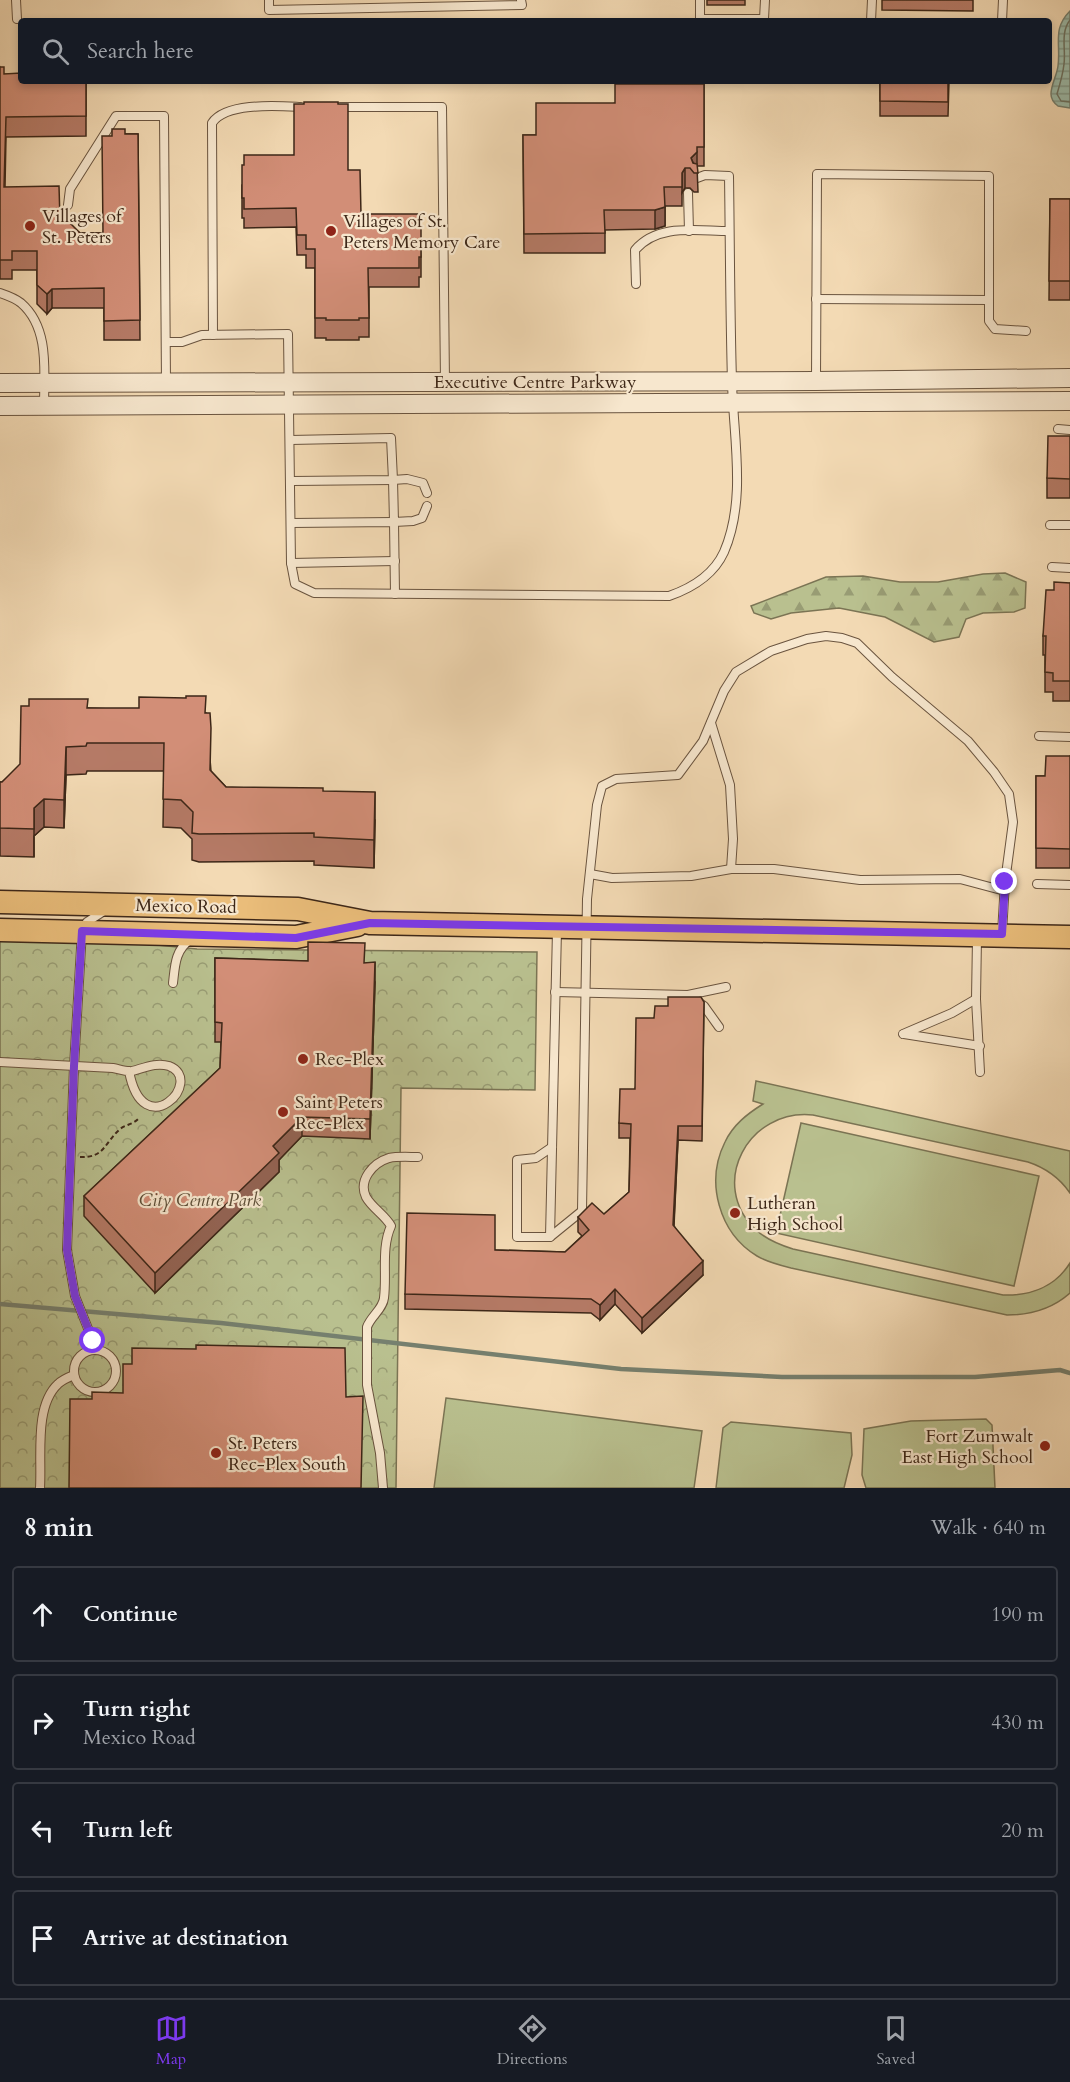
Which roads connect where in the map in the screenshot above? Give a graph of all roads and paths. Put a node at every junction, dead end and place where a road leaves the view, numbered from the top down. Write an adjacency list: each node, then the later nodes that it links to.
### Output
1 (16, 0): 12 (lane)
2 (269, 0): 3 (lane)
3 (521, 0)
4 (700, 0): 8 (lane)
5 (765, 0): 9 (lane)
6 (872, 0): 10 (lane)
7 (1003, 0): 11 (lane)
8 (700, 18)
9 (764, 18)
10 (871, 18)
11 (1002, 18)
12 (16, 19)
13 (308, 107): 25 (lane)
14 (330, 107): 33 (lane)
15 (697, 178): 19 (lane)
16 (688, 193): 18 (lane)
17 (68, 205): 26 (lane)
18 (689, 231): 19 (lane); 20 (lane)
19 (729, 231): 28 (lane)
20 (636, 284)
21 (0, 293): 30 (lane)
22 (816, 299): 23 (lane); 23 (lane); 29 (lane)
23 (989, 300): 24 (lane)
24 (1026, 331)
25 (213, 335): 26 (lane); 32 (lane)
26 (166, 342): 31 (lane)
27 (1070, 378): 29 (street, Executive Centre Parkway)
28 (732, 381): 29 (street, Executive Centre Parkway); 33 (street, Executive Centre Parkway); 36 (lane)
29 (816, 381)
30 (44, 382): 31 (street, Executive Centre Parkway); 34 (street, Executive Centre Parkway); 39 (lane)
31 (166, 382): 32 (street, Executive Centre Parkway)
32 (289, 382): 33 (street, Executive Centre Parkway); 37 (lane)
33 (445, 382)
34 (0, 383)
35 (1070, 401): 36 (street, Executive Centre Parkway)
36 (732, 403): 37 (street, Executive Centre Parkway); 55 (lane)
37 (289, 404): 39 (street, Executive Centre Parkway); 42 (lane)
38 (0, 406): 39 (street, Executive Centre Parkway)
39 (44, 406)
40 (1058, 429): 41 (lane)
41 (1070, 430)
42 (290, 440): 43 (lane); 44 (lane)
43 (393, 480): 44 (lane); 45 (lane); 47 (lane)
44 (291, 481): 48 (lane)
45 (427, 493)
46 (427, 506): 47 (lane)
47 (394, 522): 48 (lane); 51 (lane)
48 (291, 523): 52 (lane)
49 (1050, 525): 50 (lane)
50 (1070, 525)
51 (395, 561): 52 (lane); 55 (lane)
52 (291, 563): 55 (lane)
53 (1052, 567): 54 (lane)
54 (1070, 568)
55 (395, 594)
56 (711, 723): 59 (lane); 60 (lane); 63 (lane)
57 (1039, 736): 58 (lane)
58 (1070, 737)
59 (731, 869): 60 (lane); 63 (lane)
60 (590, 874): 68 (lane)
61 (1037, 884): 62 (lane)
62 (1070, 885)
63 (1005, 891): 73 (lane)
64 (0, 902): 65 (main road, Mexico Road)
65 (116, 904): 66 (main road, Mexico Road); 70 (lane)
66 (370, 923): 67 (main road, Mexico Road); 71 (main road, Mexico Road)
67 (557, 926): 68 (main road, Mexico Road); 77 (lane)
68 (587, 927): 72 (main road, Mexico Road); 78 (lane)
69 (0, 930): 70 (main road, Mexico Road)
70 (82, 931): 71 (main road, Mexico Road); 84 (lane)
71 (200, 934): 75 (lane)
72 (977, 934): 73 (main road, Mexico Road); 80 (lane)
73 (1002, 934): 74 (main road, Mexico Road)
74 (1070, 937)
75 (173, 984)
76 (726, 987): 79 (lane)
77 (555, 992): 78 (lane); 88 (lane)
78 (585, 993): 79 (lane); 91 (lane)
79 (688, 995): 81 (lane)
80 (976, 999): 82 (lane); 82 (lane)
81 (719, 1027)
82 (980, 1046): 86 (lane)
83 (0, 1062): 84 (lane)
84 (74, 1066): 85 (lane); 92 (lane)
85 (129, 1071): 85 (lane)
86 (980, 1072)
87 (140, 1118): 89 (path)
88 (552, 1147): 91 (lane); 91 (lane)
89 (80, 1157)
90 (418, 1157): 95 (lane)
91 (550, 1237)
92 (94, 1350): 93 (lane); 93 (lane)
93 (74, 1375): 94 (lane)
94 (40, 1488)
95 (383, 1488)

